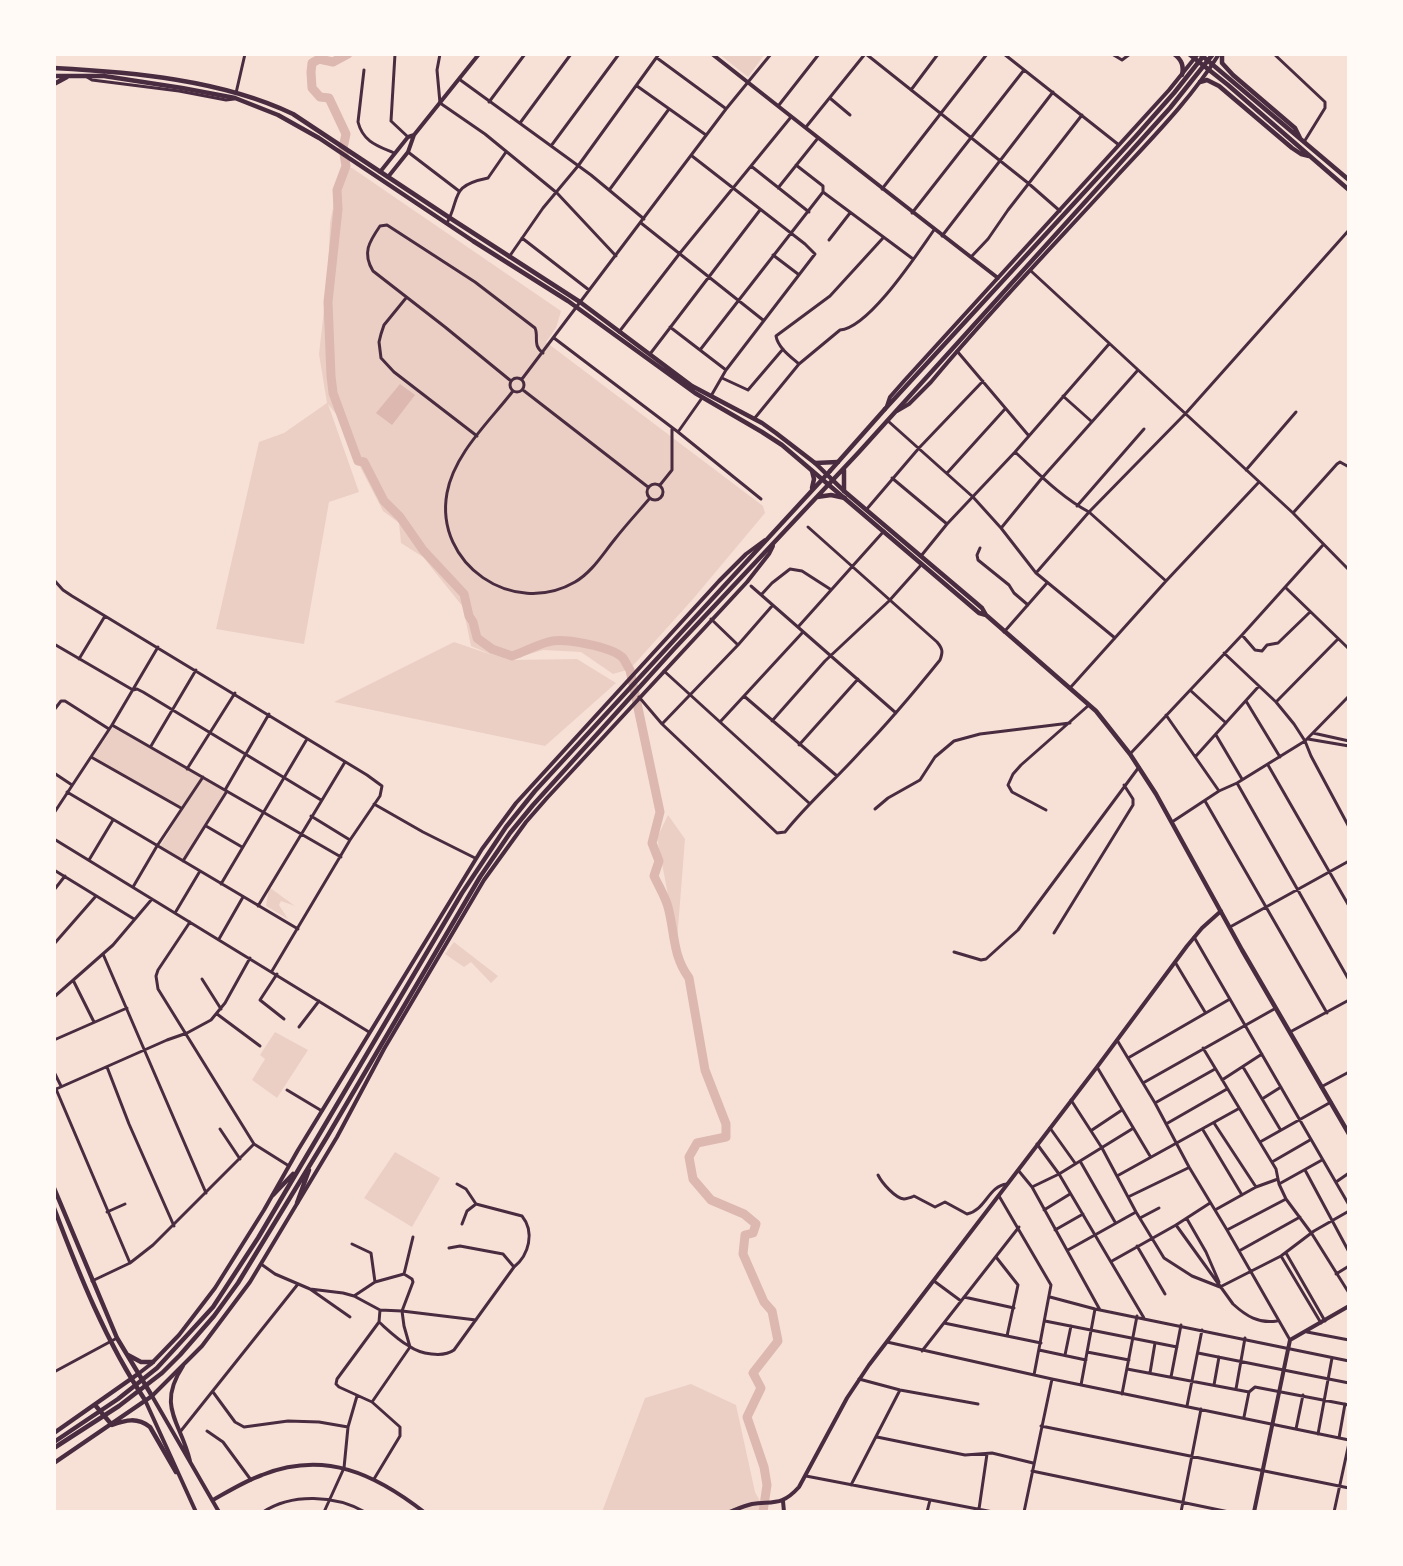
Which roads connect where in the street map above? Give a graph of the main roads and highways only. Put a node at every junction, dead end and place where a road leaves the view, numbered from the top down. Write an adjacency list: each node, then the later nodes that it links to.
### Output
1 (1174, 54): 8 (main road)
2 (1189, 54): 14 (main road)
3 (1199, 54): 13 (main road)
4 (1205, 54): 18 (main road)
5 (1213, 54): 20 (main road)
6 (1221, 54): 13 (main road)
7 (54, 67): 17 (main road)
8 (1182, 75)
9 (54, 76): 10 (main road)
10 (70, 76): 12 (main road); 17 (main road)
11 (1200, 82): 14 (main road)
12 (54, 84)
13 (1302, 140): 15 (main road)
14 (1310, 156): 16 (main road)
15 (1349, 180)
16 (1349, 190)
17 (448, 221): 19 (main road); 21 (main road)
18 (838, 462): 19 (main road); 22 (main road)
19 (815, 463): 22 (main road)
20 (844, 468): 24 (main road); 26 (main road)
21 (812, 471): 23 (main road); 25 (main road)
22 (829, 472): 23 (main road); 24 (main road)
23 (822, 480): 24 (main road); 25 (main road)
24 (831, 482): 26 (main road); 27 (main road); 28 (main road)
25 (811, 491): 32 (main road)
26 (844, 491): 29 (main road)
27 (817, 497): 28 (main road); 31 (main road)
28 (845, 498): 29 (main road)
29 (986, 615): 30 (main road)
30 (1349, 1134)
31 (312, 1162): 35 (main road); 36 (main road)
32 (300, 1166): 34 (main road); 36 (main road)
33 (54, 1188): 38 (main road)
34 (273, 1195)
35 (297, 1203)
36 (281, 1205): 48 (main road); 49 (main road)
37 (54, 1208): 39 (main road)
38 (108, 1317): 39 (main road); 40 (main road)
39 (100, 1320): 43 (main road)
40 (123, 1349): 41 (main road); 42 (main road)
41 (153, 1362)
42 (138, 1374): 43 (main road); 44 (main road)
43 (131, 1380): 44 (main road); 45 (main road)
44 (145, 1400): 46 (main road)
45 (95, 1405): 46 (main road); 47 (main road)
46 (112, 1425): 50 (main road); 51 (main road)
47 (54, 1433)
48 (54, 1442)
49 (54, 1448)
50 (54, 1462)
51 (176, 1472)

